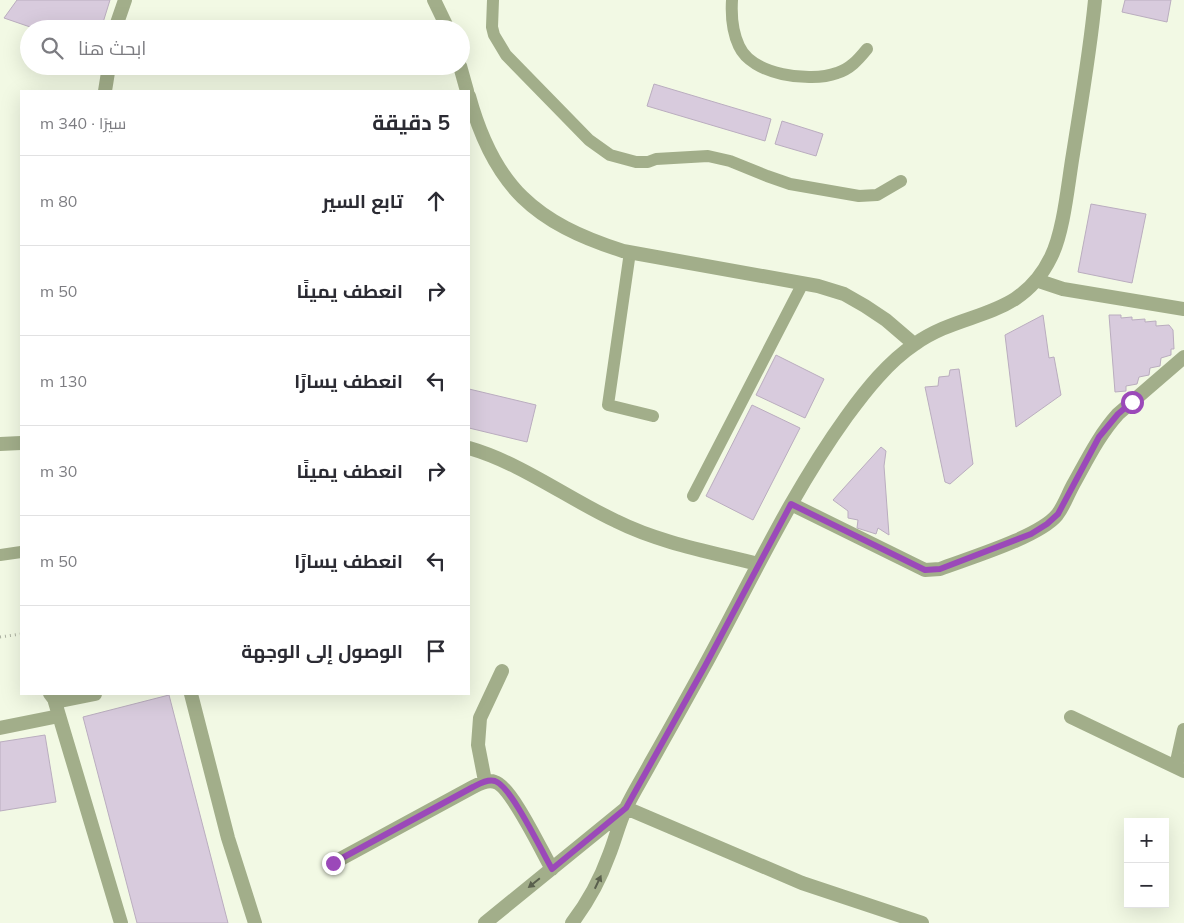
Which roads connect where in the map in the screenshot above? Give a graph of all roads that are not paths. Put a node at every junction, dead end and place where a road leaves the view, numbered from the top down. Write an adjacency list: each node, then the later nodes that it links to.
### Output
1 (125, 0): 6 (street)
2 (434, 0): 7 (street)
3 (493, 0): 14 (lane)
4 (732, 0): 8 (lane)
5 (1095, 0): 16 (street)
6 (119, 20)
7 (444, 20)
8 (866, 49)
9 (108, 75): 11 (street)
10 (463, 75): 12 (street)
11 (105, 90)
12 (467, 90)
13 (470, 100): 15 (street)
14 (902, 181)
15 (630, 252): 17 (street); 21 (lane)
16 (1036, 280): 18 (street); 19 (street)
17 (803, 284): 19 (street); 25 (lane)
18 (1184, 309)
19 (914, 344): 26 (street)
20 (1184, 357): 26 (street)
21 (653, 416)
22 (20, 443): 23 (street)
23 (0, 444)
24 (470, 448): 29 (street)
25 (693, 496)
26 (791, 504): 29 (street)
27 (20, 552): 28 (lane)
28 (0, 555)
29 (758, 564): 40 (street)
30 (502, 671): 39 (street)
31 (84, 695): 33 (street)
32 (191, 695): 44 (street)
33 (52, 698): 34 (street)
34 (59, 716): 36 (street); 43 (street)
35 (1071, 717): 38 (street)
36 (0, 728)
37 (1184, 730): 38 (street)
38 (1180, 768)
39 (485, 781): 41 (street); 42 (street)
40 (626, 808): 42 (street); 46 (street, one-way to 40); 47 (street)
41 (333, 863)
42 (552, 869): 45 (street, one-way to 45)
43 (121, 923)
44 (255, 923)
45 (485, 923)
46 (572, 923)
47 (922, 923)

